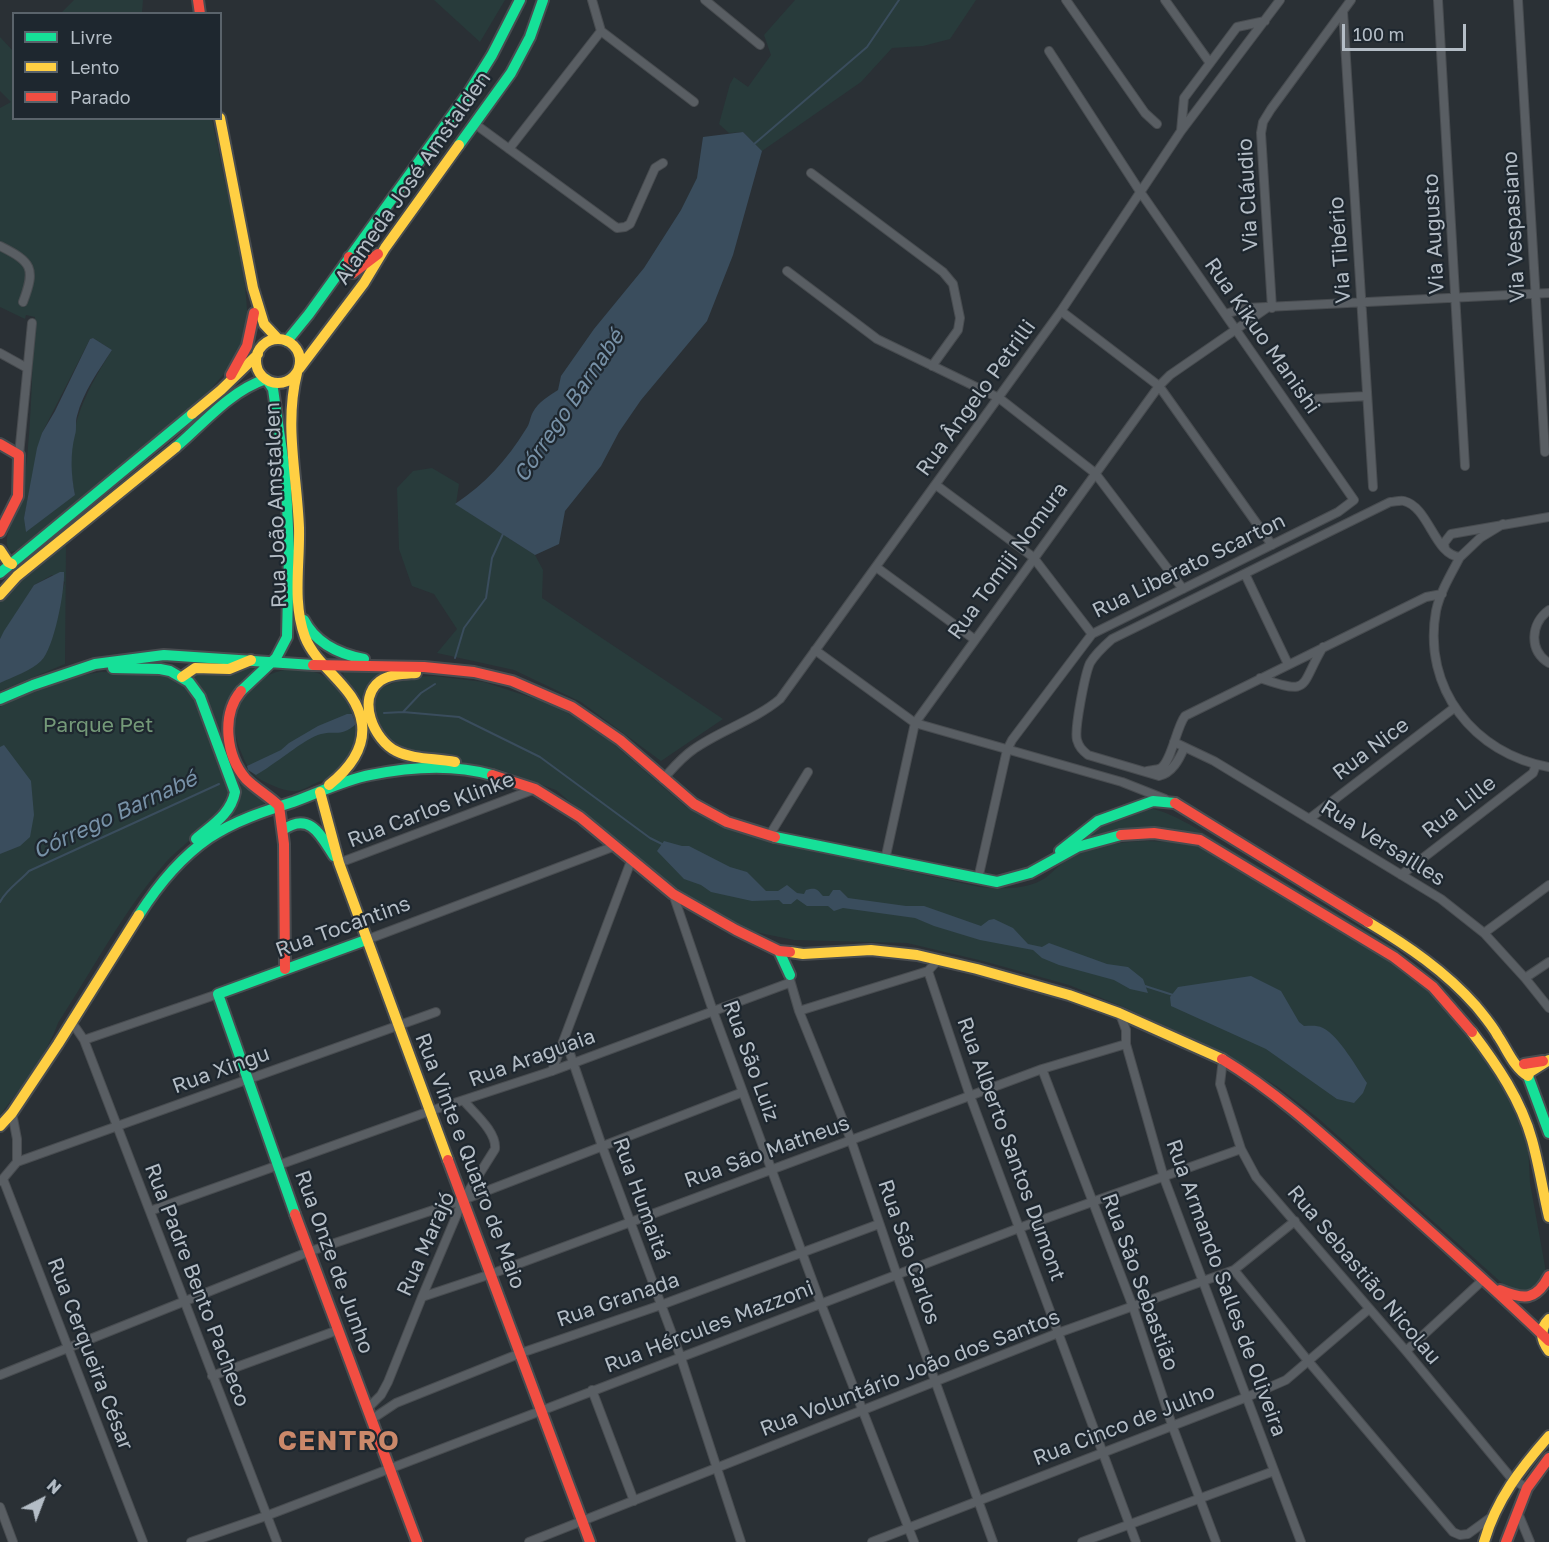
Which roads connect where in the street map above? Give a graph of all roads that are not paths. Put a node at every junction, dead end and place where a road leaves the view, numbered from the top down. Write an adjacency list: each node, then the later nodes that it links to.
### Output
1 (520, 0): 28 (main road)
2 (543, 0): 19 (main road, Alameda José Amstalden)
3 (592, 0): 13 (street)
4 (705, 0): 14 (street)
5 (1066, 0): 20 (street)
6 (1165, 0): 16 (street)
7 (1280, 0): 12 (street, Rua Ângelo Petrilli)
8 (1351, 0): 11 (street, Via Cláudio)
9 (1438, 0): 33 (street, Via Augusto)
10 (1518, 0): 32 (street, Via Vespasiano)
11 (1343, 11): 35 (street, Via Tibério); 36 (street, Via Cláudio)
12 (1265, 21): 16 (street); 21 (street, Rua Ângelo Petrilli)
13 (601, 31): 17 (street); 22 (street)
14 (760, 45)
15 (1049, 51): 25 (street, Rua Kikuo Manishi)
16 (1210, 63): 21 (street)
17 (694, 102)
18 (220, 120): 30 (main road)
19 (476, 124): 22 (street); 27 (main road, Alameda José Amstalden)
20 (1157, 124)
21 (1181, 132): 25 (street, Rua Ângelo Petrilli)
22 (510, 149): 23 (street)
23 (663, 163)
24 (810, 173): 45 (street)
25 (1141, 193): 37 (street, Rua Ângelo Petrilli); 39 (street, Rua Kikuo Manishi)
26 (0, 246): 34 (street)
27 (385, 248): 28 (main road); 47 (main road, Alameda José Amstalden)
28 (349, 257): 42 (main road)
29 (787, 271): 45 (street)
30 (253, 288): 38 (main road); 42 (main road)
31 (1549, 292): 32 (street)
32 (1536, 293): 33 (street); 55 (street, Via Vespasiano)
33 (1455, 298): 35 (street); 57 (street, Via Augusto)
34 (23, 302)
35 (1361, 303): 36 (street); 51 (street, Via Tibério)
36 (1269, 308): 39 (street); 41 (street, Rua Tomiji Nomura)
37 (1061, 311): 49 (street); 52 (street, Rua Ângelo Petrilli)
38 (254, 313): 44 (main road); 50 (main road)
39 (1225, 314): 41 (street, Rua Kikuo Manishi)
40 (32, 323): 46 (street)
41 (1235, 329): 49 (street, Rua Tomiji Nomura); 61 (street, Rua Kikuo Manishi)
42 (282, 340): 44 (main road); 47 (main road)
43 (0, 352): 46 (street)
44 (259, 352): 48 (main road); 50 (main road)
45 (932, 366): 52 (street)
46 (27, 368): 56 (street)
47 (298, 371): 48 (main road); 81 (main road, Rua João Amstalden)
48 (267, 379): 80 (main road); 89 (main road, Rua João Amstalden)
49 (1159, 386): 58 (street, Rua Tomiji Nomura); 68 (street)
50 (221, 390): 74 (main road)
51 (1367, 396): 53 (street); 60 (street, Via Tibério)
52 (999, 398): 58 (street); 59 (street, Rua Ângelo Petrilli)
53 (1313, 399)
54 (0, 444): 56 (main road)
55 (1545, 452)
56 (19, 454): 65 (main road)
57 (1465, 466)
58 (1095, 473): 72 (street, Rua Tomiji Nomura); 78 (street)
59 (936, 485): 72 (street); 75 (street, Rua Ângelo Petrilli)
60 (1373, 487)
61 (1354, 500): 68 (street, Rua Liberato Scarton)
62 (1549, 517): 63 (street)
63 (1503, 525): 66 (street); 69 (street)
64 (1430, 526): 67 (street); 70 (street); 77 (street)
65 (0, 532)
66 (1462, 532): 67 (street); 69 (street)
67 (1451, 534): 70 (street)
68 (1272, 545): 78 (street, Rua Liberato Scarton)
69 (1471, 546): 73 (street)
70 (1445, 549): 73 (street)
71 (0, 550): 74 (main road)
72 (1033, 557): 83 (street); 84 (street, Rua Tomiji Nomura)
73 (1460, 557): 79 (street)
74 (12, 564): 76 (main road)
75 (876, 567): 84 (street); 87 (street, Rua Ângelo Petrilli)
76 (0, 573)
77 (1245, 574): 91 (street); 107 (street)
78 (1183, 589): 83 (street, Rua Liberato Scarton)
79 (1442, 594): 86 (street); 99 (street)
80 (0, 595)
81 (297, 596): 85 (main road); 92 (main road, Rua João Amstalden)
82 (1549, 610): 90 (street)
83 (1092, 634): 103 (street, Rua Liberato Scarton)
84 (974, 639): 100 (street, Rua Tomiji Nomura)
85 (321, 641): 92 (main road); 93 (main road)
86 (1323, 647): 91 (street); 97 (street)
87 (815, 650): 100 (street); 109 (street, Rua Ângelo Petrilli)
88 (252, 659): 89 (main road); 95 (main road); 96 (main road)
89 (273, 662): 92 (main road); 113 (main road)
90 (1549, 663)
91 (1288, 664): 97 (street)
92 (325, 666): 93 (main road); 111 (main road)
93 (392, 666): 94 (main road)
94 (443, 668): 106 (main road); 109 (main road)
95 (61, 675): 96 (main road); 98 (main road)
96 (182, 677): 126 (main road)
97 (1260, 678): 101 (street)
98 (0, 699)
99 (1454, 708): 104 (street); 114 (street, Rua Nice)
100 (915, 723): 103 (street); 118 (street, Rua Tomiji Nomura)
101 (1174, 742): 102 (street, Rua Versailles); 107 (street)
102 (1184, 748): 107 (street); 114 (street, Rua Versailles)
103 (1007, 750): 112 (street); 123 (street, Rua Liberato Scarton)
104 (1536, 765): 105 (street); 122 (street, Rua Lille)
105 (1549, 767)
106 (475, 770): 110 (main road); 111 (main road)
107 (1142, 771)
108 (808, 772): 116 (street)
109 (663, 779): 116 (main road)
110 (535, 789): 117 (main road); 120 (street, Rua Carlos Klinke)
111 (320, 792): 113 (main road); 120 (main road, Rua Vinte e Quatro de Maio)
112 (1175, 803): 121 (main road); 153 (main road)
113 (279, 806): 115 (main road); 126 (main road)
114 (1309, 819): 122 (street, Rua Versailles)
115 (283, 830): 120 (main road); 133 (main road)
116 (769, 836): 118 (main road)
117 (615, 846): 119 (main road); 128 (street, Rua Tocantins)
118 (885, 860): 123 (main road)
119 (631, 861): 125 (main road); 145 (street)
120 (339, 863): 128 (main road, Rua Vinte e Quatro de Maio)
121 (1044, 866): 123 (main road); 174 (main road)
122 (1401, 875): 127 (street, Rua Versailles)
123 (978, 879)
124 (1549, 885): 127 (street)
125 (673, 894): 129 (main road); 139 (street, Rua São Luiz)
126 (150, 897): 143 (main road)
127 (1484, 933): 135 (street, Rua Versailles)
128 (366, 940): 133 (main road, Rua Tocantins); 144 (main road, Rua Vinte e Quatro de Maio)
129 (779, 951): 130 (main road); 136 (main road)
130 (803, 954): 131 (main road); 136 (main road)
131 (938, 960): 134 (street); 142 (main road)
132 (1549, 962): 135 (street)
133 (285, 969): 137 (main road, Rua Tocantins)
134 (928, 971): 140 (street); 156 (street, Rua Alberto Santos Dumont)
135 (1525, 978): 138 (street, Rua Versailles)
136 (790, 979): 139 (street, Rua Araguaia); 140 (street, Rua São Carlos)
137 (218, 994): 146 (street, Rua Tocantins); 154 (main road, Rua Onze de Junho)
138 (1549, 1008)
139 (713, 1011): 150 (street, Rua Araguaia); 155 (street, Rua São Luiz)
140 (799, 1011): 163 (street, Rua São Carlos)
141 (436, 1012): 144 (street, Rua Xingu)
142 (1119, 1013): 147 (street, Rua Armando Salles de Oliveira); 148 (main road)
143 (71, 1021): 146 (street, Rua Padre Bento Pacheco); 159 (main road)
144 (398, 1026): 154 (street, Rua Xingu); 158 (main road, Rua Vinte e Quatro de Maio)
145 (565, 1039): 150 (street, Rua Humaitá); 152 (street)
146 (84, 1040): 161 (street, Rua Padre Bento Pacheco)
147 (1126, 1044): 151 (street, Rua São Matheus); 169 (street, Rua Armando Salles de Oliveira)
148 (1222, 1059): 165 (street, Rua Sebastião Nicolau); 185 (main road)
149 (1549, 1060): 153 (main road)
150 (574, 1063): 152 (street, Rua Araguaia); 164 (street, Rua Humaitá)
151 (1042, 1069): 156 (street, Rua São Matheus); 172 (street, Rua São Sebastião)
152 (552, 1071): 157 (street, Rua Araguaia)
153 (1527, 1071): 162 (main road)
154 (248, 1080): 161 (street, Rua Xingu); 167 (main road, Rua Onze de Junho)
155 (743, 1092): 164 (street); 168 (street, Rua São Luiz)
156 (970, 1096): 163 (street, Rua São Matheus); 178 (street, Rua Alberto Santos Dumont)
157 (464, 1101): 158 (street, Rua Araguaia); 171 (street, Rua Marajó)
158 (430, 1111): 167 (street, Rua Araguaia); 171 (main road, Rua Vinte e Quatro de Maio)
159 (12, 1113): 160 (main road); 166 (street)
160 (0, 1126)
161 (117, 1127): 166 (street, Rua Xingu); 173 (street, Rua Padre Bento Pacheco)
162 (1549, 1133)
163 (851, 1140): 168 (street, Rua São Matheus); 177 (street, Rua São Carlos)
164 (602, 1146): 171 (street); 176 (street, Rua Humaitá)
165 (1241, 1149): 169 (street, Rua Hércules Mazzoni); 175 (street, Rua Sebastião Nicolau)
166 (17, 1162): 170 (street)
167 (278, 1166): 173 (street, Rua Araguaia); 179 (main road, Rua Onze de Junho)
168 (771, 1169): 176 (street, Rua São Matheus); 180 (street, Rua São Luiz)
169 (1164, 1178): 172 (street, Rua Hércules Mazzoni); 186 (street, Rua Armando Salles de Oliveira)
170 (2, 1180): 198 (street, Rua Cerqueira César)
171 (463, 1200): 179 (street); 182 (main road, Rua Vinte e Quatro de Maio); 188 (street, Rua Marajó)
172 (1092, 1201): 178 (street, Rua Hércules Mazzoni); 192 (street, Rua São Sebastião)
173 (150, 1211): 189 (street, Rua Padre Bento Pacheco)
174 (1549, 1216)
175 (1295, 1221): 181 (street, Rua Voluntário João dos Santos); 193 (street, Rua Sebastião Nicolau)
176 (631, 1222): 182 (street, Rua São Matheus); 191 (street, Rua Humaitá)
177 (879, 1224): 180 (street, Rua Granada); 183 (street, Rua São Carlos)
178 (1019, 1228): 183 (street, Rua Hércules Mazzoni); 196 (street, Rua Alberto Santos Dumont)
179 (308, 1252): 189 (street); 195 (main road, Rua Onze de Junho)
180 (803, 1252): 190 (street, Rua São Luiz); 191 (street, Rua Granada)
181 (1234, 1270): 186 (street, Rua Voluntário João dos Santos); 203 (street)
182 (491, 1274): 188 (street, Rua São Matheus); 201 (main road, Rua Vinte e Quatro de Maio)
183 (897, 1275): 190 (street, Rua Hércules Mazzoni); 206 (street, Rua São Carlos)
184 (1549, 1276): 187 (main road)
185 (1484, 1279): 187 (main road); 199 (street)
186 (1203, 1280): 192 (street, Rua Voluntário João dos Santos); 208 (street, Rua Armando Salles de Oliveira)
187 (1493, 1287): 197 (main road)
188 (422, 1297): 209 (street, Rua Marajó)
189 (183, 1301): 198 (street); 205 (street, Rua Padre Bento Pacheco)
190 (821, 1304): 202 (street, Rua Hércules Mazzoni); 211 (street, Rua São Luiz)
191 (661, 1305): 201 (street, Rua Granada); 202 (street, Rua Humaitá)
192 (1133, 1307): 196 (street, Rua Voluntário João dos Santos); 213 (street, Rua São Sebastião)
193 (1369, 1309): 199 (street, Rua Sebastião Nicolau); 203 (street, Rua Cinco de Julho)
194 (1549, 1319): 197 (main road)
195 (338, 1330): 205 (street); 209 (main road, Rua Onze de Junho)
196 (1058, 1333): 206 (street, Rua Voluntário João dos Santos); 215 (street, Rua Alberto Santos Dumont)
197 (1545, 1337): 200 (main road)
198 (68, 1347): 204 (street); 236 (street, Rua Cerqueira César)
199 (1406, 1351): 220 (street, Rua Sebastião Nicolau)
200 (1549, 1351)
201 (521, 1353): 210 (main road, Rua Vinte e Quatro de Maio); 212 (street, Rua Granada)
202 (681, 1358): 207 (street, Rua Hércules Mazzoni); 218 (street, Rua Humaitá)
203 (1309, 1362): 208 (street, Rua Cinco de Julho); 233 (street)
204 (0, 1375)
205 (212, 1376): 227 (street, Rua Padre Bento Pacheco)
206 (935, 1382): 211 (street, Rua Voluntário João dos Santos); 223 (street, Rua São Carlos)
207 (592, 1390): 210 (street, Rua Hércules Mazzoni); 224 (street)
208 (1248, 1397): 213 (street, Rua Cinco de Julho); 219 (street, Rua Armando Salles de Oliveira)
209 (368, 1408): 212 (main road, Rua Onze de Junho)
210 (541, 1410): 217 (street, Rua Hércules Mazzoni); 229 (main road, Rua Vinte e Quatro de Maio)
211 (862, 1411): 218 (street, Rua Voluntário João dos Santos); 231 (street, Rua São Luiz)
212 (372, 1419): 217 (main road, Rua Onze de Junho)
213 (1172, 1425): 215 (street, Rua Cinco de Julho); 222 (street, Rua São Sebastião)
214 (1549, 1436): 220 (main road)
215 (1103, 1453): 223 (street, Rua Cinco de Julho); 230 (street, Rua Alberto Santos Dumont)
216 (1549, 1458): 221 (main road)
217 (390, 1468): 227 (street, Rua Hércules Mazzoni); 239 (main road, Rua Onze de Junho)
218 (717, 1468): 224 (street, Rua Voluntário João dos Santos); 242 (street, Rua Humaitá)
219 (1274, 1471): 222 (street); 249 (street, Rua Armando Salles de Oliveira)
220 (1512, 1479): 221 (street, Rua Sebastião Nicolau); 228 (main road)
221 (1527, 1488): 226 (main road)
222 (1199, 1498): 230 (street); 248 (street, Rua São Sebastião)
223 (978, 1500): 231 (street, Rua Cinco de Julho); 245 (street, Rua São Carlos)
224 (634, 1501): 229 (street, Rua Voluntário João dos Santos)
225 (0, 1507): 232 (street)
226 (1517, 1510): 252 (main road); 253 (street)
227 (266, 1515): 237 (street, Rua Hércules Mazzoni); 238 (street, Rua Padre Bento Pacheco)
228 (1493, 1515): 234 (street); 251 (main road)
229 (582, 1521): 240 (street, Rua Voluntário João dos Santos); 241 (main road, Rua Vinte e Quatro de Maio)
230 (1129, 1523): 246 (street); 247 (street, Rua Alberto Santos Dumont)
231 (908, 1528): 243 (street, Rua Cinco de Julho); 244 (street, Rua São Luiz)
232 (4, 1529): 235 (street)
233 (1453, 1532): 234 (street); 250 (street)
234 (1468, 1538)
235 (13, 1542)
236 (143, 1542)
237 (191, 1542)
238 (277, 1542)
239 (417, 1542)
240 (529, 1542)
241 (590, 1542)
242 (741, 1542)
243 (872, 1542)
244 (914, 1542)
245 (993, 1542)
246 (1082, 1542)
247 (1136, 1542)
248 (1216, 1542)
249 (1301, 1542)
250 (1452, 1542)
251 (1485, 1542)
252 (1506, 1542)
253 (1530, 1542)

